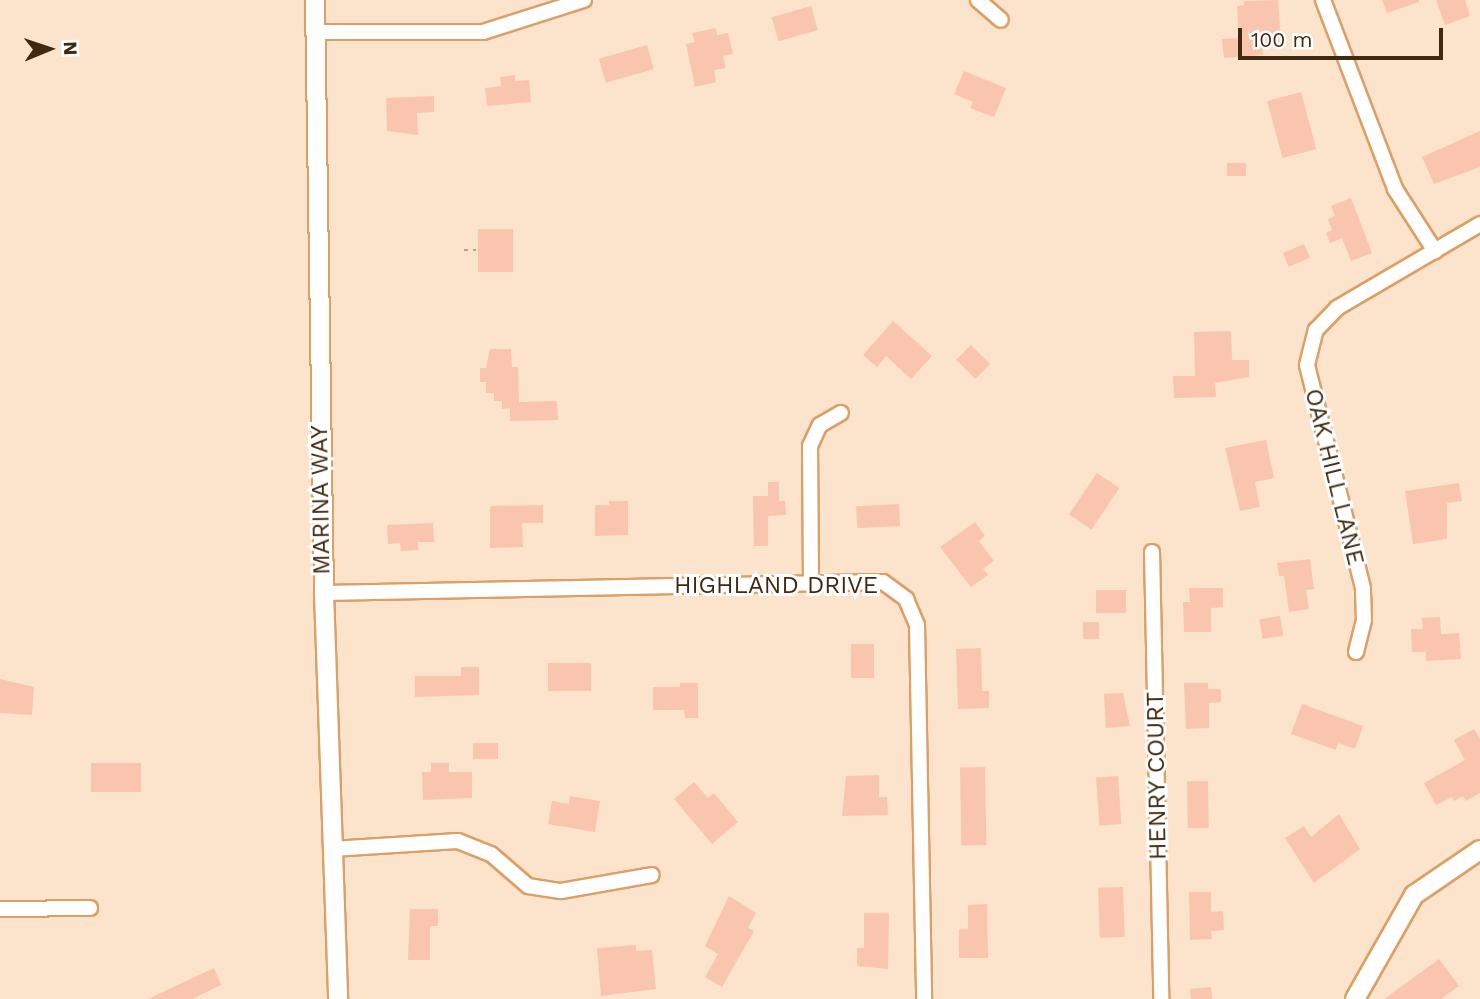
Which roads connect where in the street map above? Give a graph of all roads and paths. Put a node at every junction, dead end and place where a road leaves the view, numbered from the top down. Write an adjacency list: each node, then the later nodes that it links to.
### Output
1 (315, 0): 6 (street, MARINA WAY)
2 (584, 0): 6 (street)
3 (978, 0): 5 (street)
4 (1323, 0): 10 (street)
5 (1001, 20)
6 (315, 32): 14 (street, MARINA WAY)
7 (1480, 224): 10 (street, OAK HILL LANE)
8 (464, 250): 9 (path)
9 (476, 250)
10 (1435, 251): 15 (street, OAK HILL LANE)
11 (841, 413): 13 (street)
12 (1152, 552): 23 (street, HENRY COURT)
13 (811, 582): 14 (street, HIGHLAND DRIVE); 22 (street, HIGHLAND DRIVE)
14 (324, 593): 16 (street, MARINA WAY)
15 (1356, 652)
16 (332, 849): 18 (street); 21 (street, MARINA WAY)
17 (1480, 850): 24 (street)
18 (652, 875)
19 (90, 908): 20 (street)
20 (0, 909)
21 (338, 999)
22 (924, 999)
23 (1161, 999)
24 (1354, 999)

